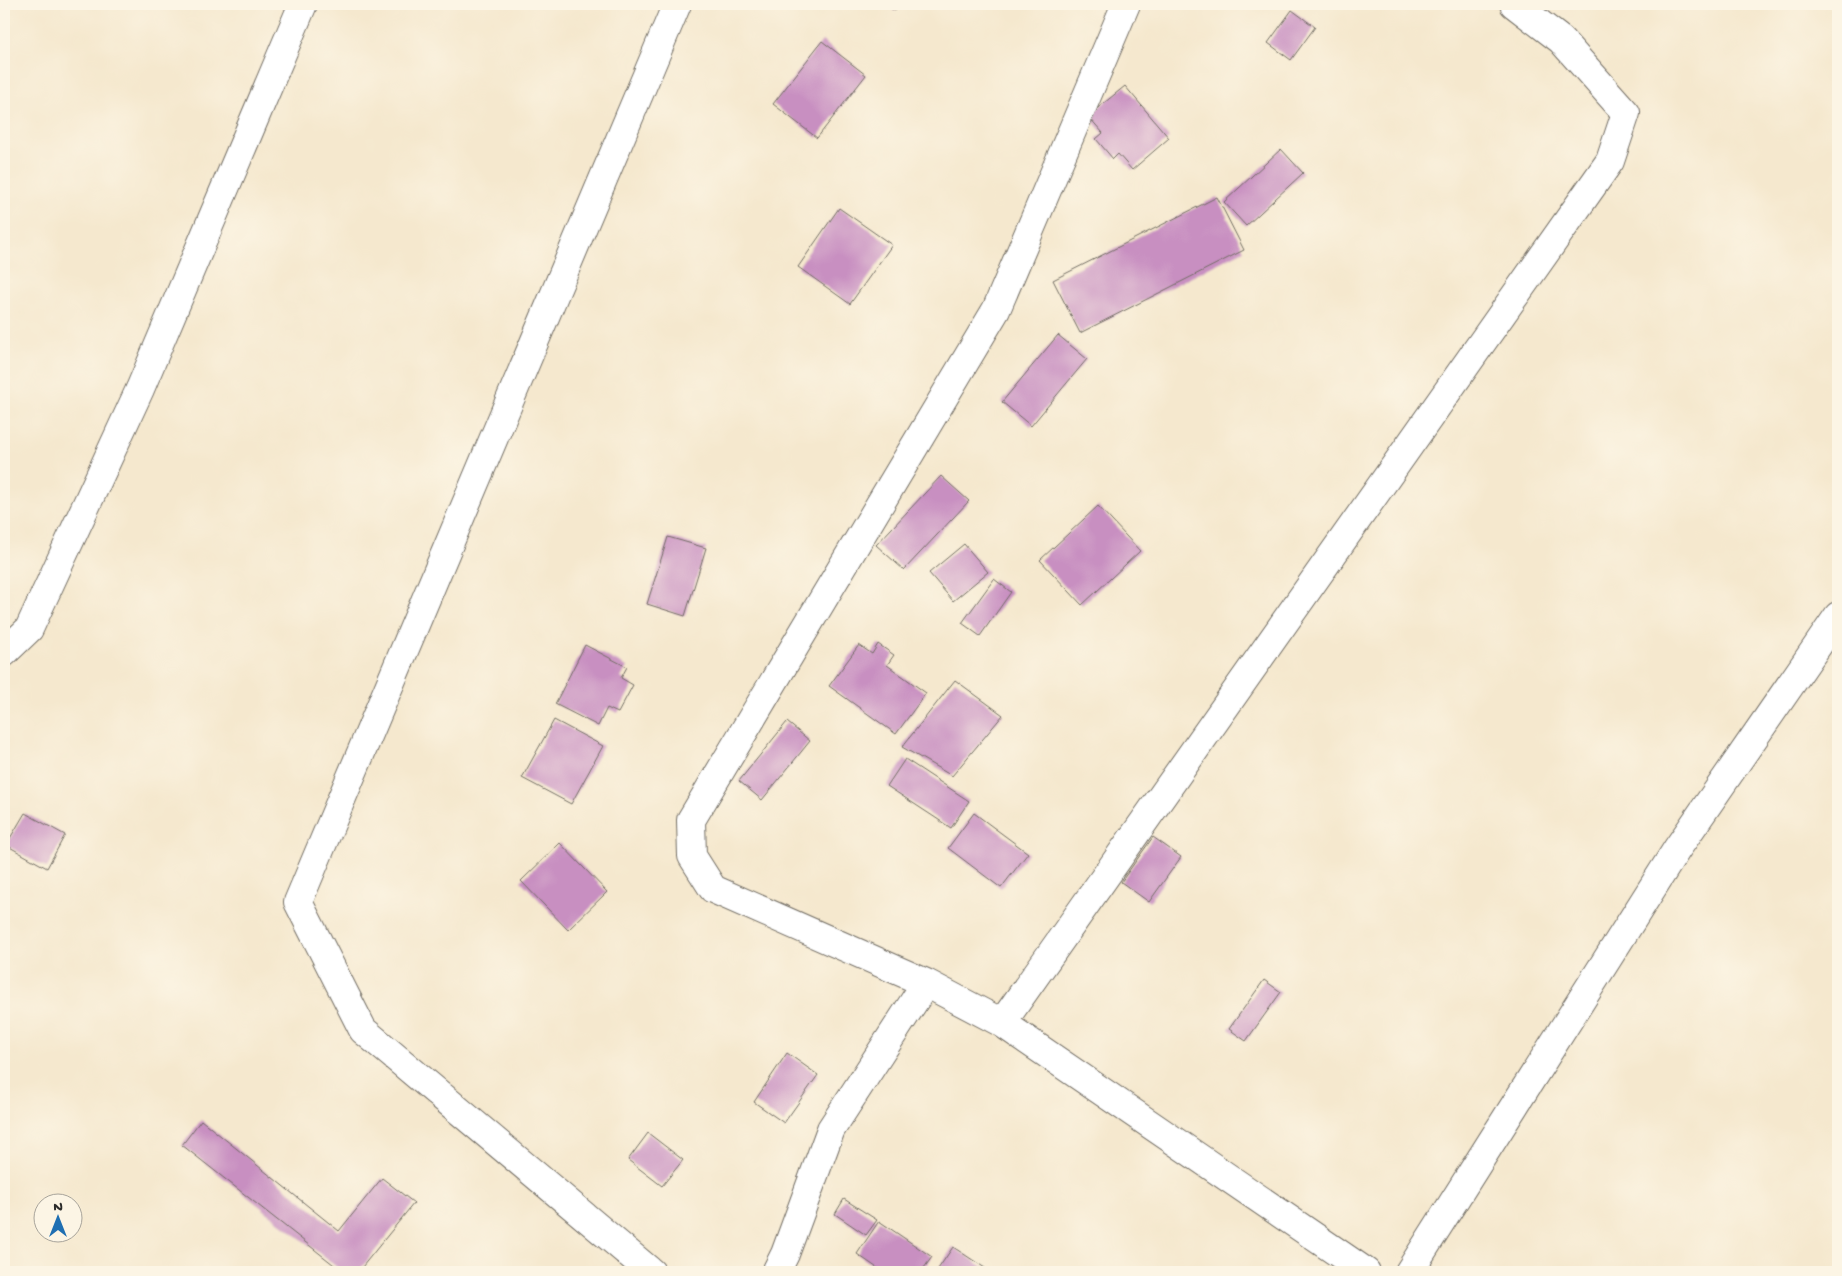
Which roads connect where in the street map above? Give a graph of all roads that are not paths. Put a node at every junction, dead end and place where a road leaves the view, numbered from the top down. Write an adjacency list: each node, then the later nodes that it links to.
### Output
1 (302, 4): 6 (street)
2 (677, 4): 9 (street)
3 (1126, 4): 7 (street)
4 (1514, 4): 8 (street)
5 (1838, 616): 12 (street)
6 (4, 653)
7 (926, 983): 8 (street); 10 (street)
8 (1002, 1023): 11 (street)
9 (651, 1272)
10 (776, 1272)
11 (1366, 1272)
12 (1409, 1272)

